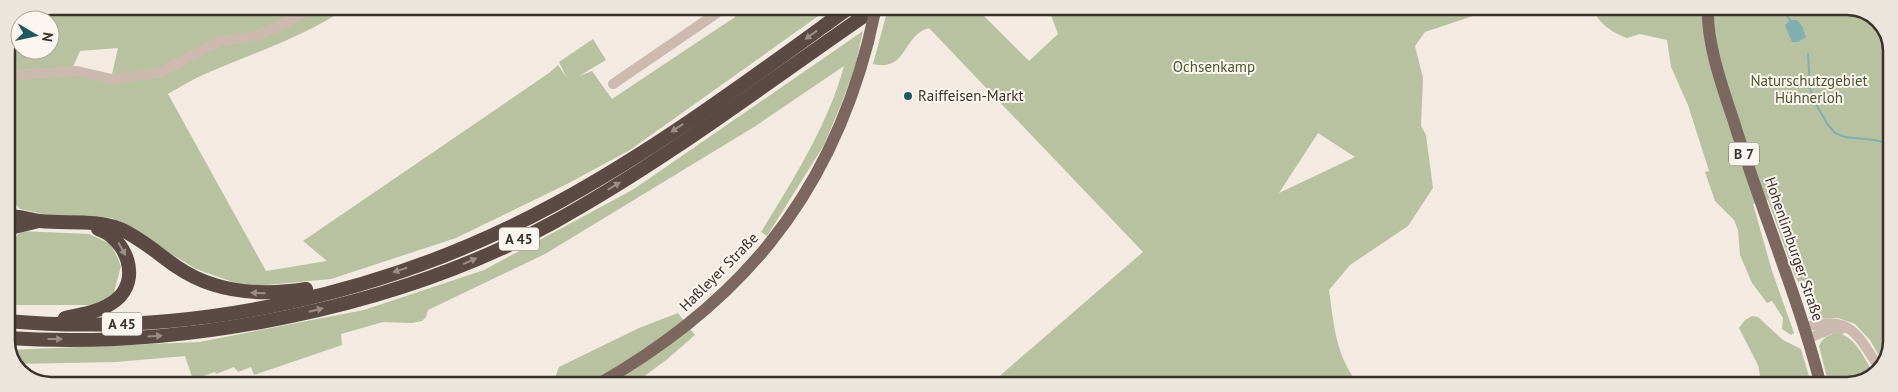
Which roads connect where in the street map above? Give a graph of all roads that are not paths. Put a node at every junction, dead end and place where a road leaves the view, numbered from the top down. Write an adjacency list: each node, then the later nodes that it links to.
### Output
1 (300, 15): 7 (street)
2 (716, 15): 8 (street)
3 (839, 15): 11 (highway, A 45, one-way to 11)
4 (865, 15): 15 (highway, A 45, one-way to 4)
5 (875, 15): 17 (main road, Haßleyer Straße, bridge)
6 (1709, 15): 14 (main road, Hohenlimburger Straße / B 7)
7 (15, 75)
8 (613, 84)
9 (15, 221): 10 (highway)
10 (83, 223): 11 (highway, one-way to 10); 13 (highway, one-way to 13)
11 (341, 289): 13 (highway, A 45)
12 (15, 322): 13 (highway, A 45)
13 (38, 323)
14 (1805, 334): 16 (street); 18 (main road, Hohenlimburger Straße / B 7)
15 (15, 338)
16 (1876, 362)
17 (611, 377)
18 (1817, 377)

